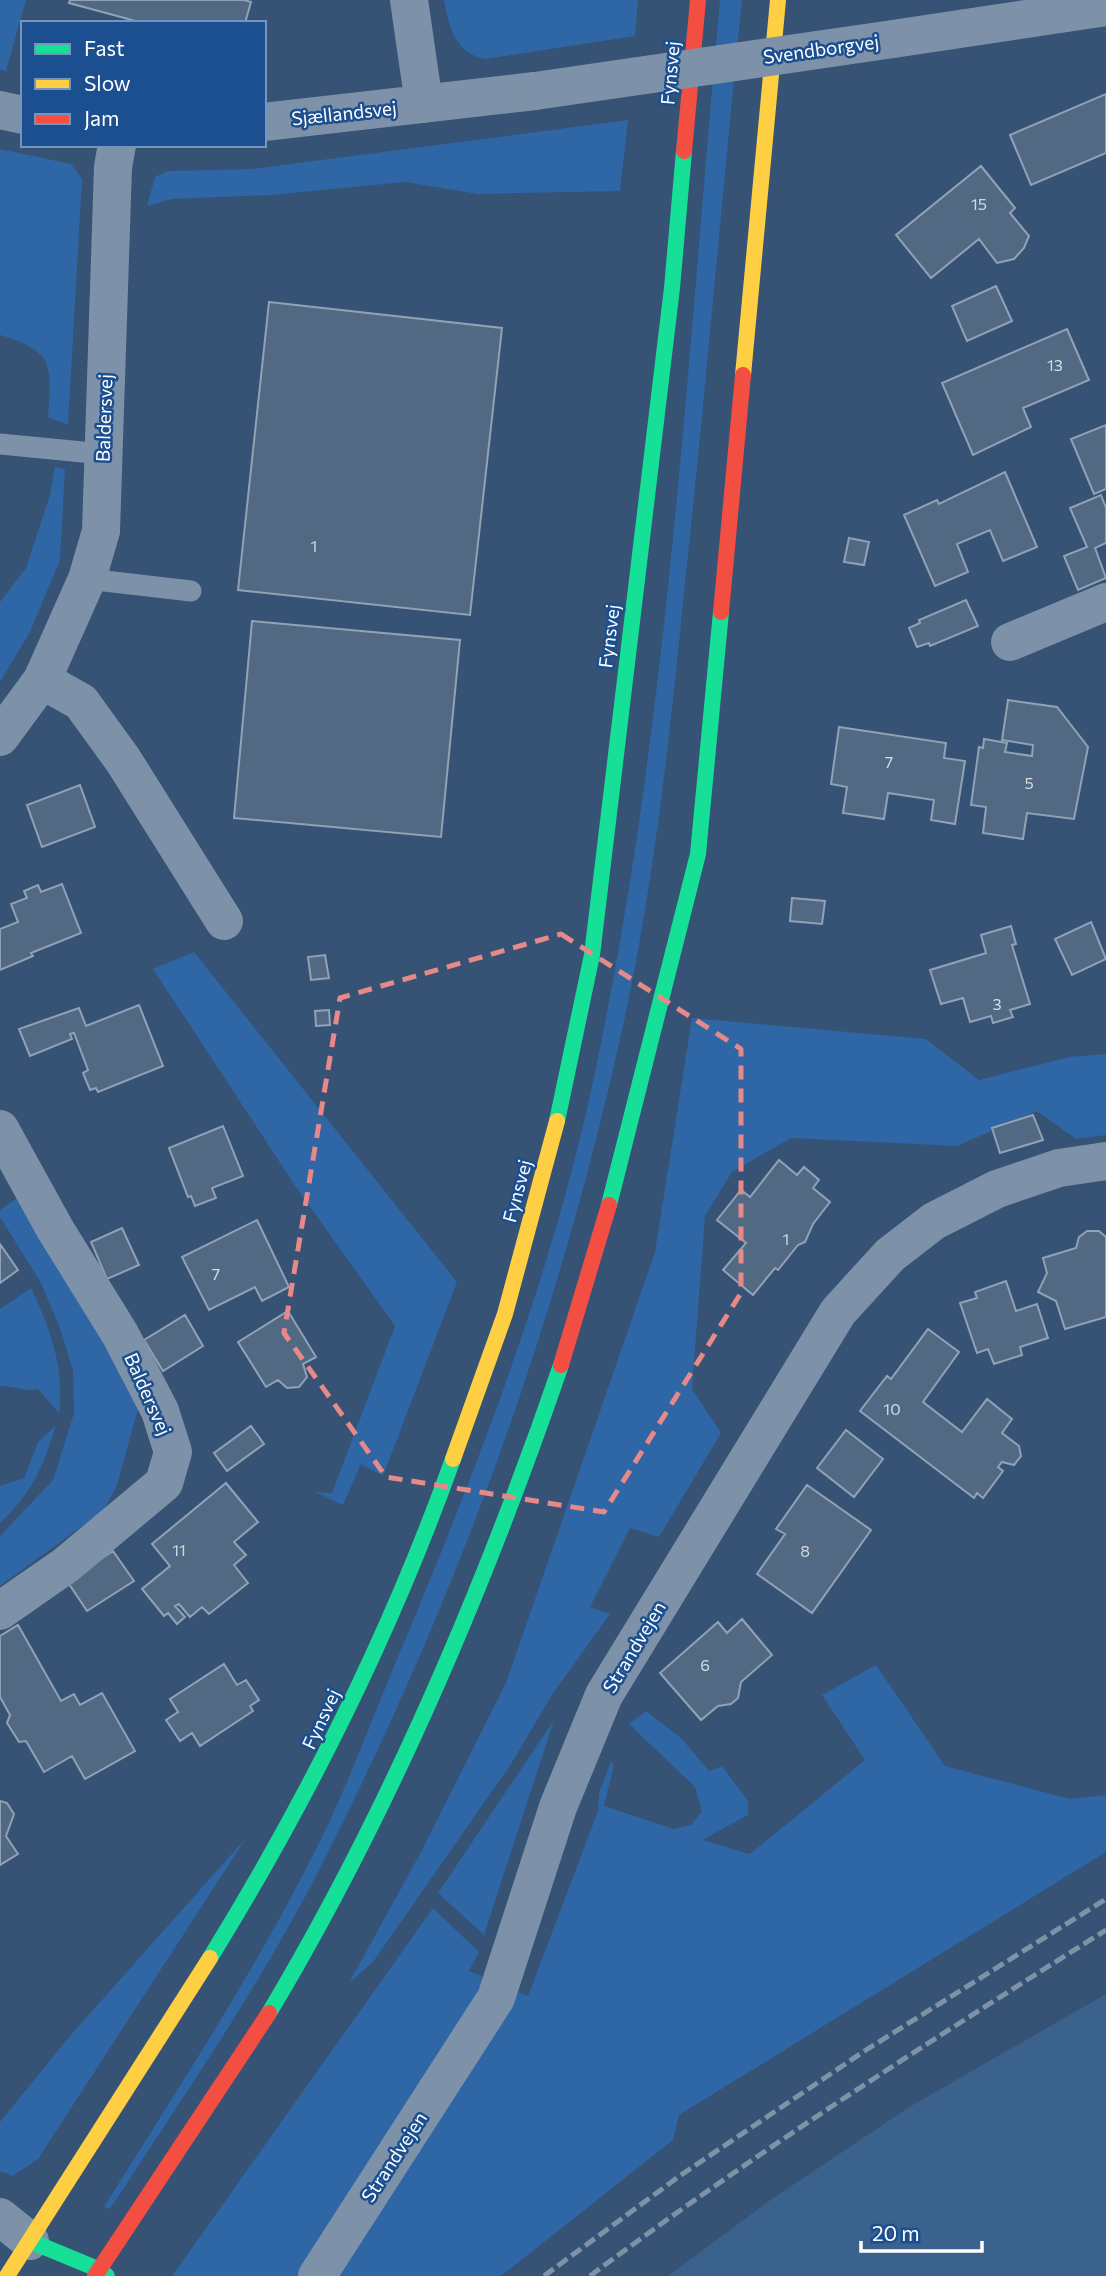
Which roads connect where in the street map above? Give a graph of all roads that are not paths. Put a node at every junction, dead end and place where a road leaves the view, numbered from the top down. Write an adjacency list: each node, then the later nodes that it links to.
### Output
1 (409, 0): 6 (street, Sjællandsvej)
2 (698, 0): 24 (main road, Fynsvej)
3 (778, 0): 25 (main road)
4 (1106, 7): 5 (street, Svendborgvej, bridge)
5 (536, 91): 6 (street, Sjællandsvej)
6 (424, 104): 9 (street, Sjællandsvej)
7 (0, 110): 8 (street)
8 (21, 115)
9 (266, 122)
10 (117, 147): 12 (street, Baldersvej)
11 (0, 444): 12 (lane)
12 (103, 454): 13 (street, Baldersvej)
13 (87, 579): 14 (lane); 17 (street, Baldersvej)
14 (191, 591)
15 (1106, 602): 16 (street)
16 (1010, 642)
17 (42, 680): 18 (street, Baldersvej); 19 (street)
18 (0, 737)
19 (223, 921)
20 (0, 1129): 22 (street, Baldersvej)
21 (1106, 1161): 27 (street, Strandvejen)
22 (0, 1611)
23 (0, 2217): 24 (street)
24 (40, 2254): 25 (main road); 26 (main road, Fynsvej)
25 (101, 2274)
26 (7, 2276)
27 (317, 2276)

